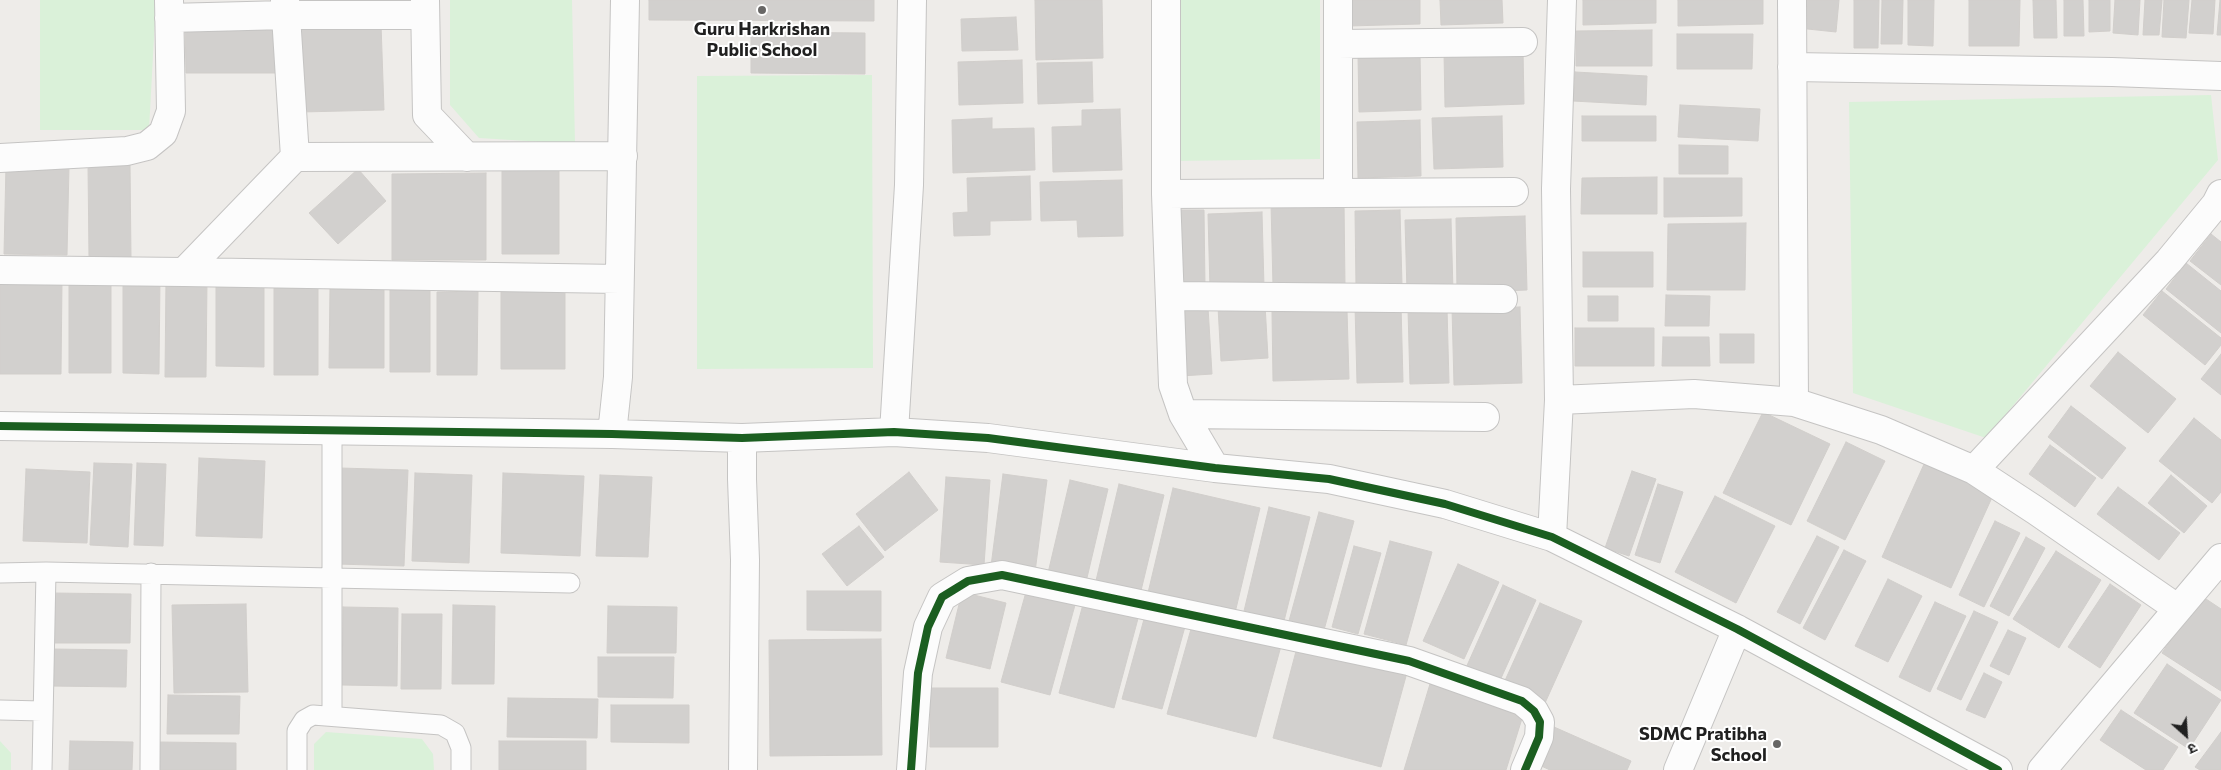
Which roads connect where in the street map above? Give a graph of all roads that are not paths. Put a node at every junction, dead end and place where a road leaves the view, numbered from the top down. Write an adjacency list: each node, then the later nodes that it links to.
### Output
1 (625, 0): 14 (street)
2 (912, 0): 33 (street)
3 (1166, 0): 20 (street)
4 (1338, 0): 11 (street)
5 (1562, 0): 27 (street)
6 (1792, 0): 12 (street)
7 (286, 7): 8 (street); 9 (street); 16 (street)
8 (425, 8): 15 (street)
9 (169, 9): 17 (street)
10 (1523, 42): 11 (street)
11 (1338, 44): 19 (street)
12 (1792, 67): 13 (street); 28 (street)
13 (2221, 76)
14 (623, 144): 15 (street); 24 (street)
15 (467, 156): 16 (street)
16 (294, 157): 23 (street)
17 (0, 158)
18 (1514, 192): 19 (street)
19 (1338, 193): 20 (street)
20 (1166, 194): 25 (street)
21 (2221, 194): 37 (street)
22 (0, 270): 23 (street)
23 (184, 272): 24 (street)
24 (619, 279): 34 (street)
25 (1170, 296): 26 (street); 29 (street)
26 (1503, 300)
27 (1559, 400): 28 (street); 38 (street)
28 (1794, 402): 37 (street)
29 (1182, 414): 30 (street); 36 (street)
30 (1485, 417)
31 (0, 426): 32 (street)
32 (332, 430): 34 (street); 43 (lane)
33 (894, 432): 35 (street); 36 (street)
34 (612, 434): 35 (street)
35 (742, 438): 54 (street)
36 (1215, 468): 38 (street)
37 (1974, 470): 45 (street)
38 (1552, 536): 46 (street)
39 (2221, 558): 45 (street)
40 (0, 572): 41 (lane)
41 (46, 572): 42 (lane); 48 (lane)
42 (151, 573): 43 (lane); 51 (lane)
43 (332, 576): 44 (lane); 49 (lane)
44 (570, 582)
45 (2177, 608): 59 (street)
46 (1737, 629): 57 (street); 58 (street)
47 (0, 710): 48 (lane)
48 (42, 711): 50 (lane)
49 (332, 716): 52 (lane); 53 (lane)
50 (42, 770)
51 (150, 770)
52 (297, 770)
53 (460, 770)
54 (743, 770)
55 (911, 770): 56 (street)
56 (1525, 770)
57 (1678, 770)
58 (1998, 770)
59 (2042, 770)

